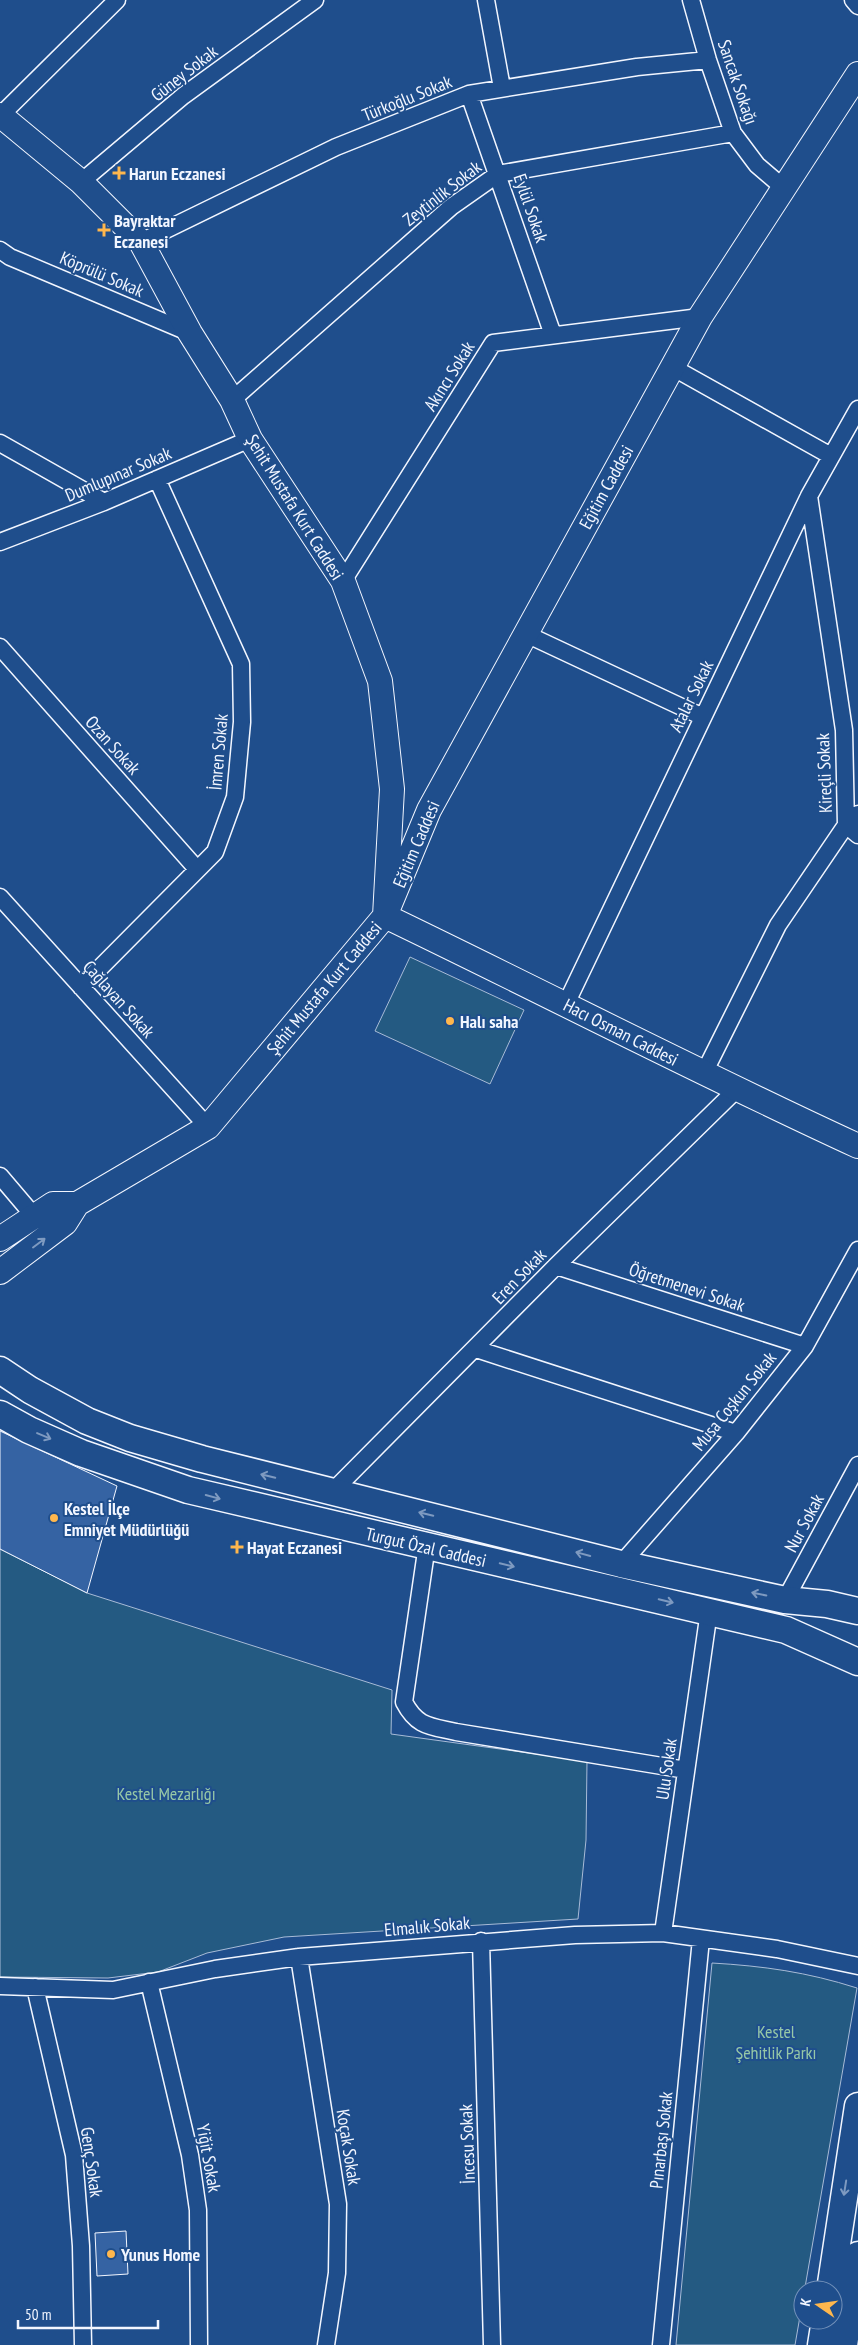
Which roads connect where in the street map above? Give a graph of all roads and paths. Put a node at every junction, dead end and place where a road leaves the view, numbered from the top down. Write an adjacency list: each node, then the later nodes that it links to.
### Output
1 (117, 0): 11 (street)
2 (315, 0): 14 (street, Güney Sokak)
3 (486, 0): 9 (street)
4 (691, 0): 7 (street, Sancak Sokağı)
5 (853, 0): 6 (street)
6 (858, 6)
7 (708, 60): 9 (street, Türkoğlu Sokak); 12 (street, Sancak Sokağı)
8 (858, 74): 15 (main road, Eğitim Caddesi)
9 (502, 88): 10 (street, Türkoğlu Sokak)
10 (470, 94): 13 (street, Eylül Sokak); 16 (street, Türkoğlu Sokak)
11 (0, 115): 14 (main road, Şehit Mustafa Kurt Caddesi)
12 (733, 133): 13 (street, Zeytinlik Sokak); 15 (street, Sancak Sokağı)
13 (498, 174): 20 (street, Eylül Sokak); 22 (street, Zeytinlik Sokak)
14 (81, 182): 16 (main road, Şehit Mustafa Kurt Caddesi)
15 (785, 189): 18 (main road, Eğitim Caddesi)
16 (142, 242): 19 (main road, Şehit Mustafa Kurt Caddesi)
17 (0, 250): 19 (street, Köprülü Sokak)
18 (700, 317): 20 (street, Akıncı Sokak); 21 (main road, Eğitim Caddesi)
19 (190, 333): 22 (main road, Şehit Mustafa Kurt Caddesi)
20 (553, 335): 31 (street, Akıncı Sokak)
21 (672, 367): 26 (street); 32 (main road, Eğitim Caddesi)
22 (232, 400): 24 (main road, Şehit Mustafa Kurt Caddesi)
23 (858, 409): 26 (street, Atalar Sokak)
24 (250, 439): 27 (street, Dumlupınar Sokak); 31 (main road, Şehit Mustafa Kurt Caddesi)
25 (0, 443): 29 (street)
26 (831, 456): 28 (street, Atalar Sokak)
27 (157, 479): 29 (street, Dumlupınar Sokak); 36 (street, İmren Sokak)
28 (808, 496): 34 (street, Atalar Sokak); 35 (street, Kireçli Sokak)
29 (104, 502): 30 (street, Dumlupınar Sokak)
30 (0, 542)
31 (343, 581): 38 (main road, Şehit Mustafa Kurt Caddesi)
32 (526, 634): 34 (street); 38 (main road, Eğitim Caddesi)
33 (0, 647): 36 (street, Ozan Sokak)
34 (703, 717): 40 (street, Atalar Sokak)
35 (854, 825): 41 (street, Kireçli Sokak)
36 (196, 868): 39 (street, İmren Sokak)
37 (0, 897): 39 (street, Çağlayan Sokak)
38 (385, 916): 40 (main road, Hacı Osman Caddesi); 43 (main road, Şehit Mustafa Kurt Caddesi)
39 (81, 987): 43 (street, Çağlayan Sokak)
40 (566, 1004): 41 (main road, Hacı Osman Caddesi)
41 (704, 1073): 42 (main road, Hacı Osman Caddesi)
42 (736, 1090): 44 (main road, Hacı Osman Caddesi); 50 (street, Eren Sokak)
43 (208, 1128): 46 (main road, Şehit Mustafa Kurt Caddesi)
44 (856, 1141)
45 (0, 1176): 47 (street)
46 (77, 1204): 47 (main road, Şehit Mustafa Kurt Caddesi); 51 (main road, Şehit Mustafa Kurt Caddesi, one-way to 46)
47 (34, 1216): 48 (main road, Şehit Mustafa Kurt Caddesi)
48 (0, 1239)
49 (858, 1250): 52 (street, Musa Coşkun Sokak)
50 (556, 1266): 52 (street, Öğretmenevi Sokak); 53 (street, Eren Sokak)
51 (0, 1272)
52 (805, 1346): 56 (street, Musa Coşkun Sokak)
53 (476, 1349): 56 (street); 58 (street, Eren Sokak)
54 (0, 1370): 58 (main road, Turgut Özal Caddesi, one-way to 54)
55 (0, 1414): 59 (main road, Turgut Özal Caddesi, one-way to 59)
56 (736, 1433): 60 (street, Musa Coşkun Sokak)
57 (858, 1465): 61 (street, Nur Sokak)
58 (332, 1492): 60 (main road, Turgut Özal Caddesi, one-way to 58)
59 (427, 1545): 62 (main road, Turgut Özal Caddesi, one-way to 62); 65 (street)
60 (621, 1564): 61 (main road, Turgut Özal Caddesi, one-way to 60)
61 (785, 1600): 63 (main road, Turgut Özal Caddesi)
62 (709, 1611): 64 (main road, Turgut Özal Caddesi); 65 (street, Ulu Sokak)
63 (858, 1611)
64 (858, 1662)
65 (686, 1770): 66 (street, Ulu Sokak)
66 (663, 1933): 67 (street, Elmalık Sokak); 68 (street, Elmalık Sokak)
67 (701, 1939): 70 (street, Elmalık Sokak); 83 (street, Pınarbaşı Sokak)
68 (481, 1942): 69 (street, Elmalık Sokak); 82 (street, İncesu Sokak)
69 (299, 1957): 71 (street, Elmalık Sokak); 81 (street, Koçak Sokak)
70 (858, 1966)
71 (149, 1982): 73 (street, Elmalık Sokak); 80 (street, Yiğit Sokak)
72 (0, 1986): 73 (street, Elmalık Sokak)
73 (35, 1987): 79 (street, Genç Sokak)
74 (858, 2106): 75 (main road)
75 (854, 2160): 77 (main road, one-way to 77)
76 (858, 2255): 85 (main road)
77 (832, 2280)
78 (823, 2330): 84 (main road)
79 (83, 2345)
80 (199, 2345)
81 (326, 2345)
82 (492, 2345)
83 (661, 2345)
84 (821, 2345)
85 (844, 2345)

